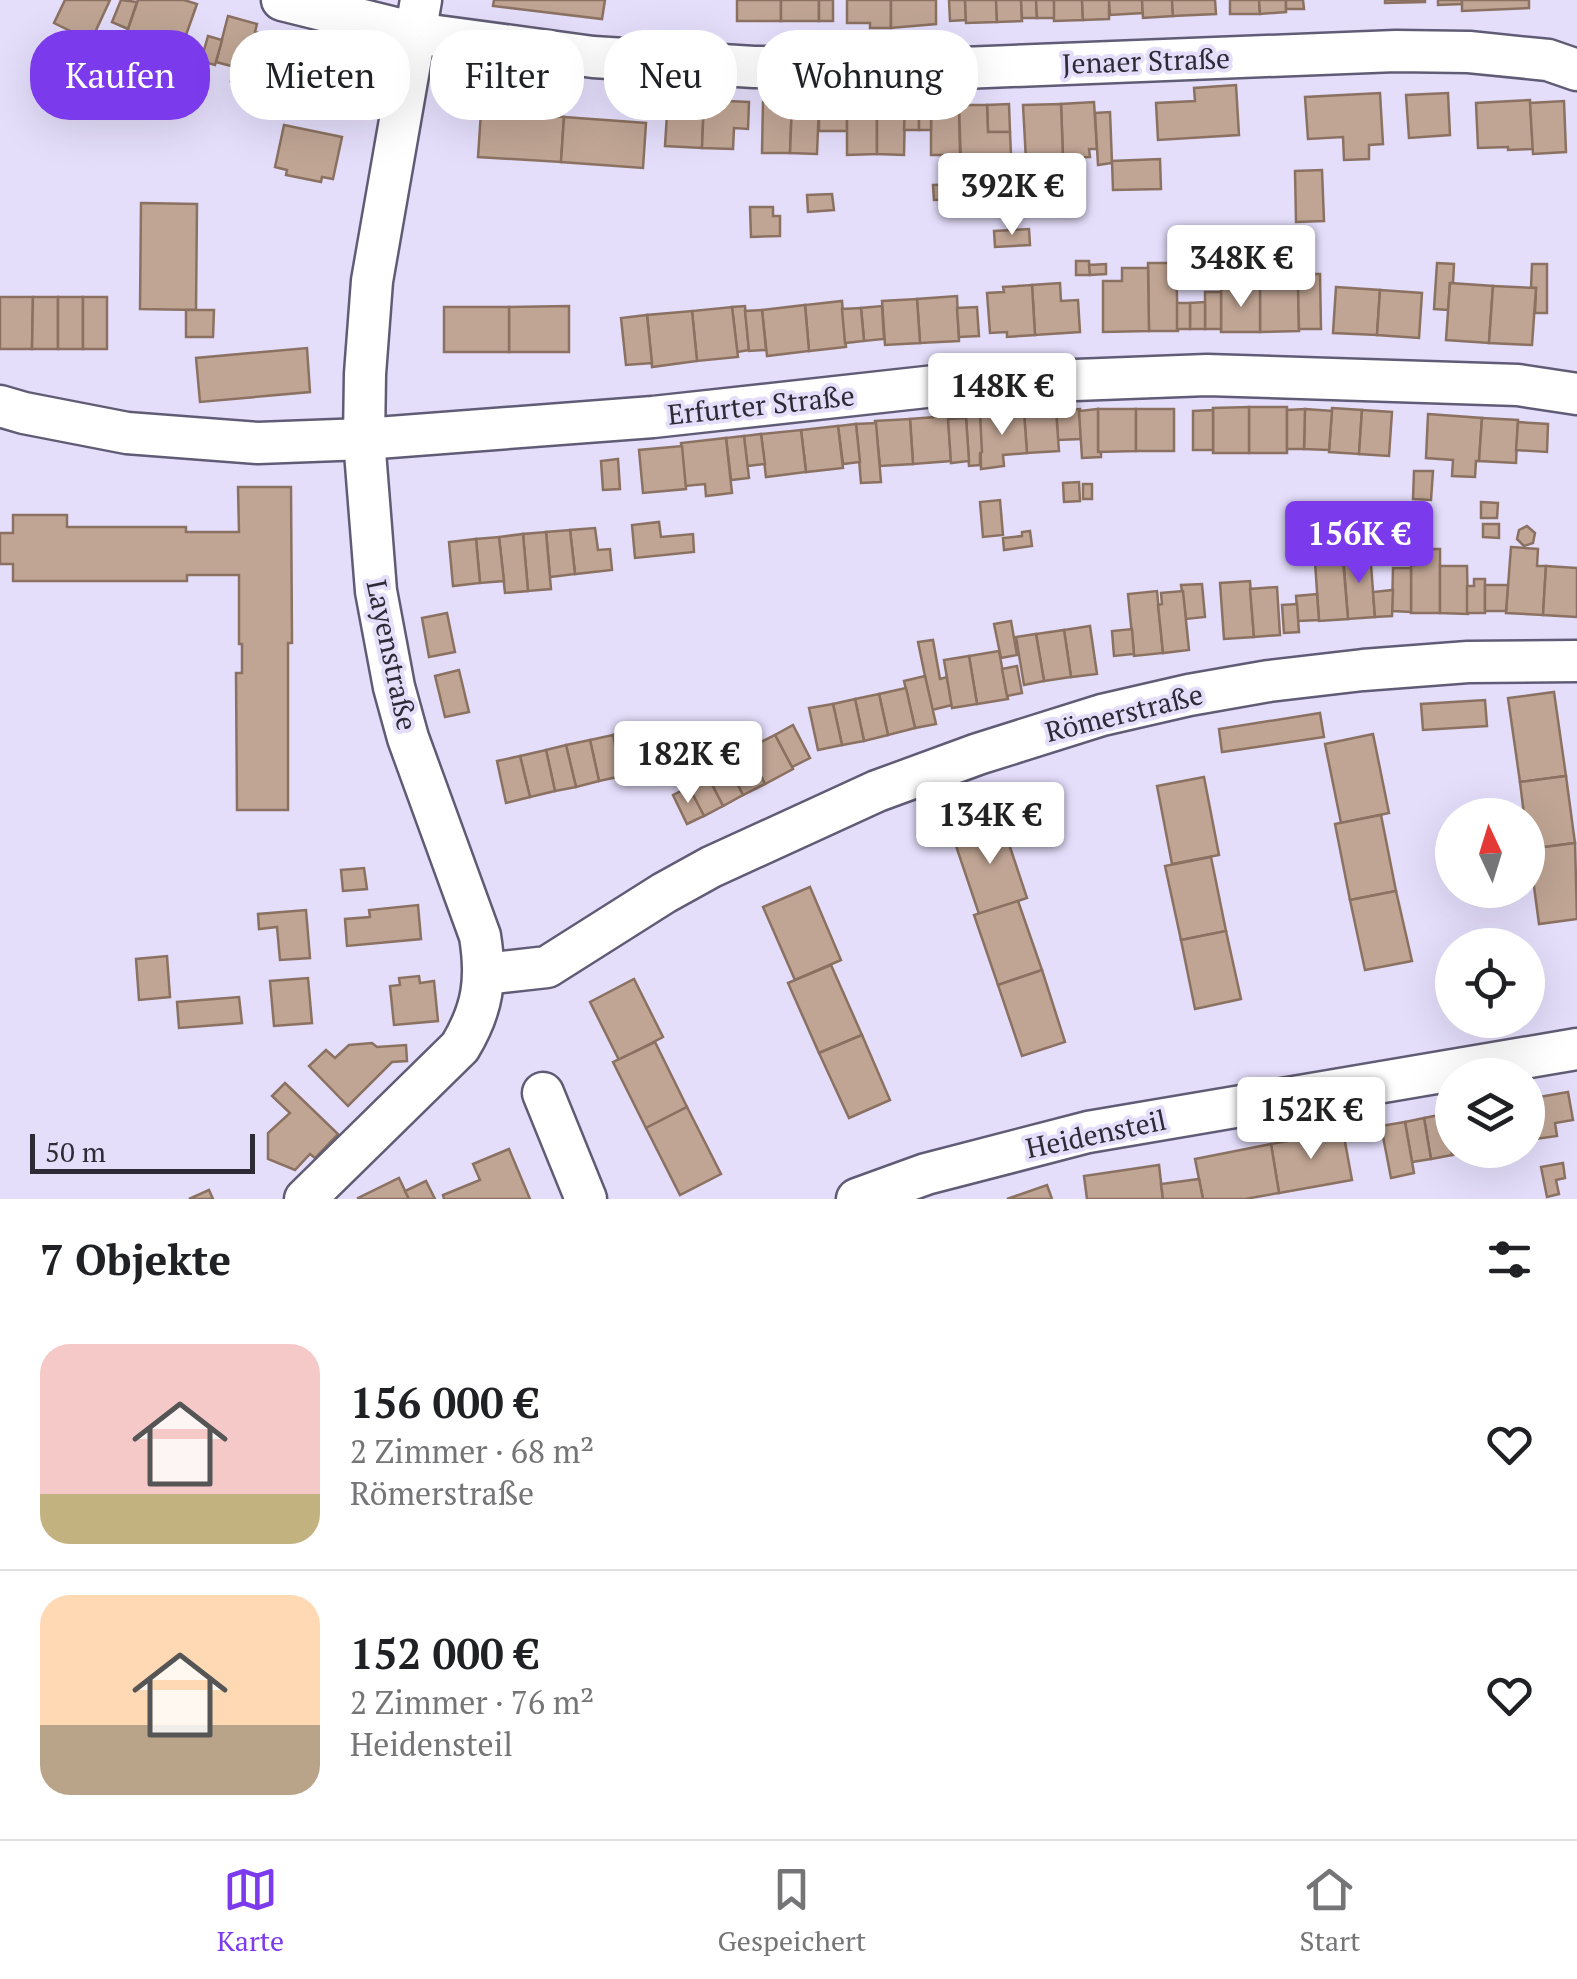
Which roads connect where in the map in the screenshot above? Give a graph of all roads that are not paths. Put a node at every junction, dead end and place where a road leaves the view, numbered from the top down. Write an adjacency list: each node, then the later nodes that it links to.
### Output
1 (282, 0): 2 (street, Jenaer Straße)
2 (418, 16): 3 (street, Jenaer Straße); 6 (street, Layenstraße)
3 (1577, 70)
4 (1577, 394): 6 (street, Erfurter Straße)
5 (0, 406): 6 (street, Erfurter Straße)
6 (364, 439): 8 (street, Layenstraße)
7 (1577, 661): 8 (street, Römerstraße)
8 (484, 974): 11 (street, Layenstraße)
9 (1577, 1049): 13 (street, Heidensteil)
10 (544, 1093): 12 (street)
11 (305, 1199)
12 (586, 1199)
13 (856, 1199)

